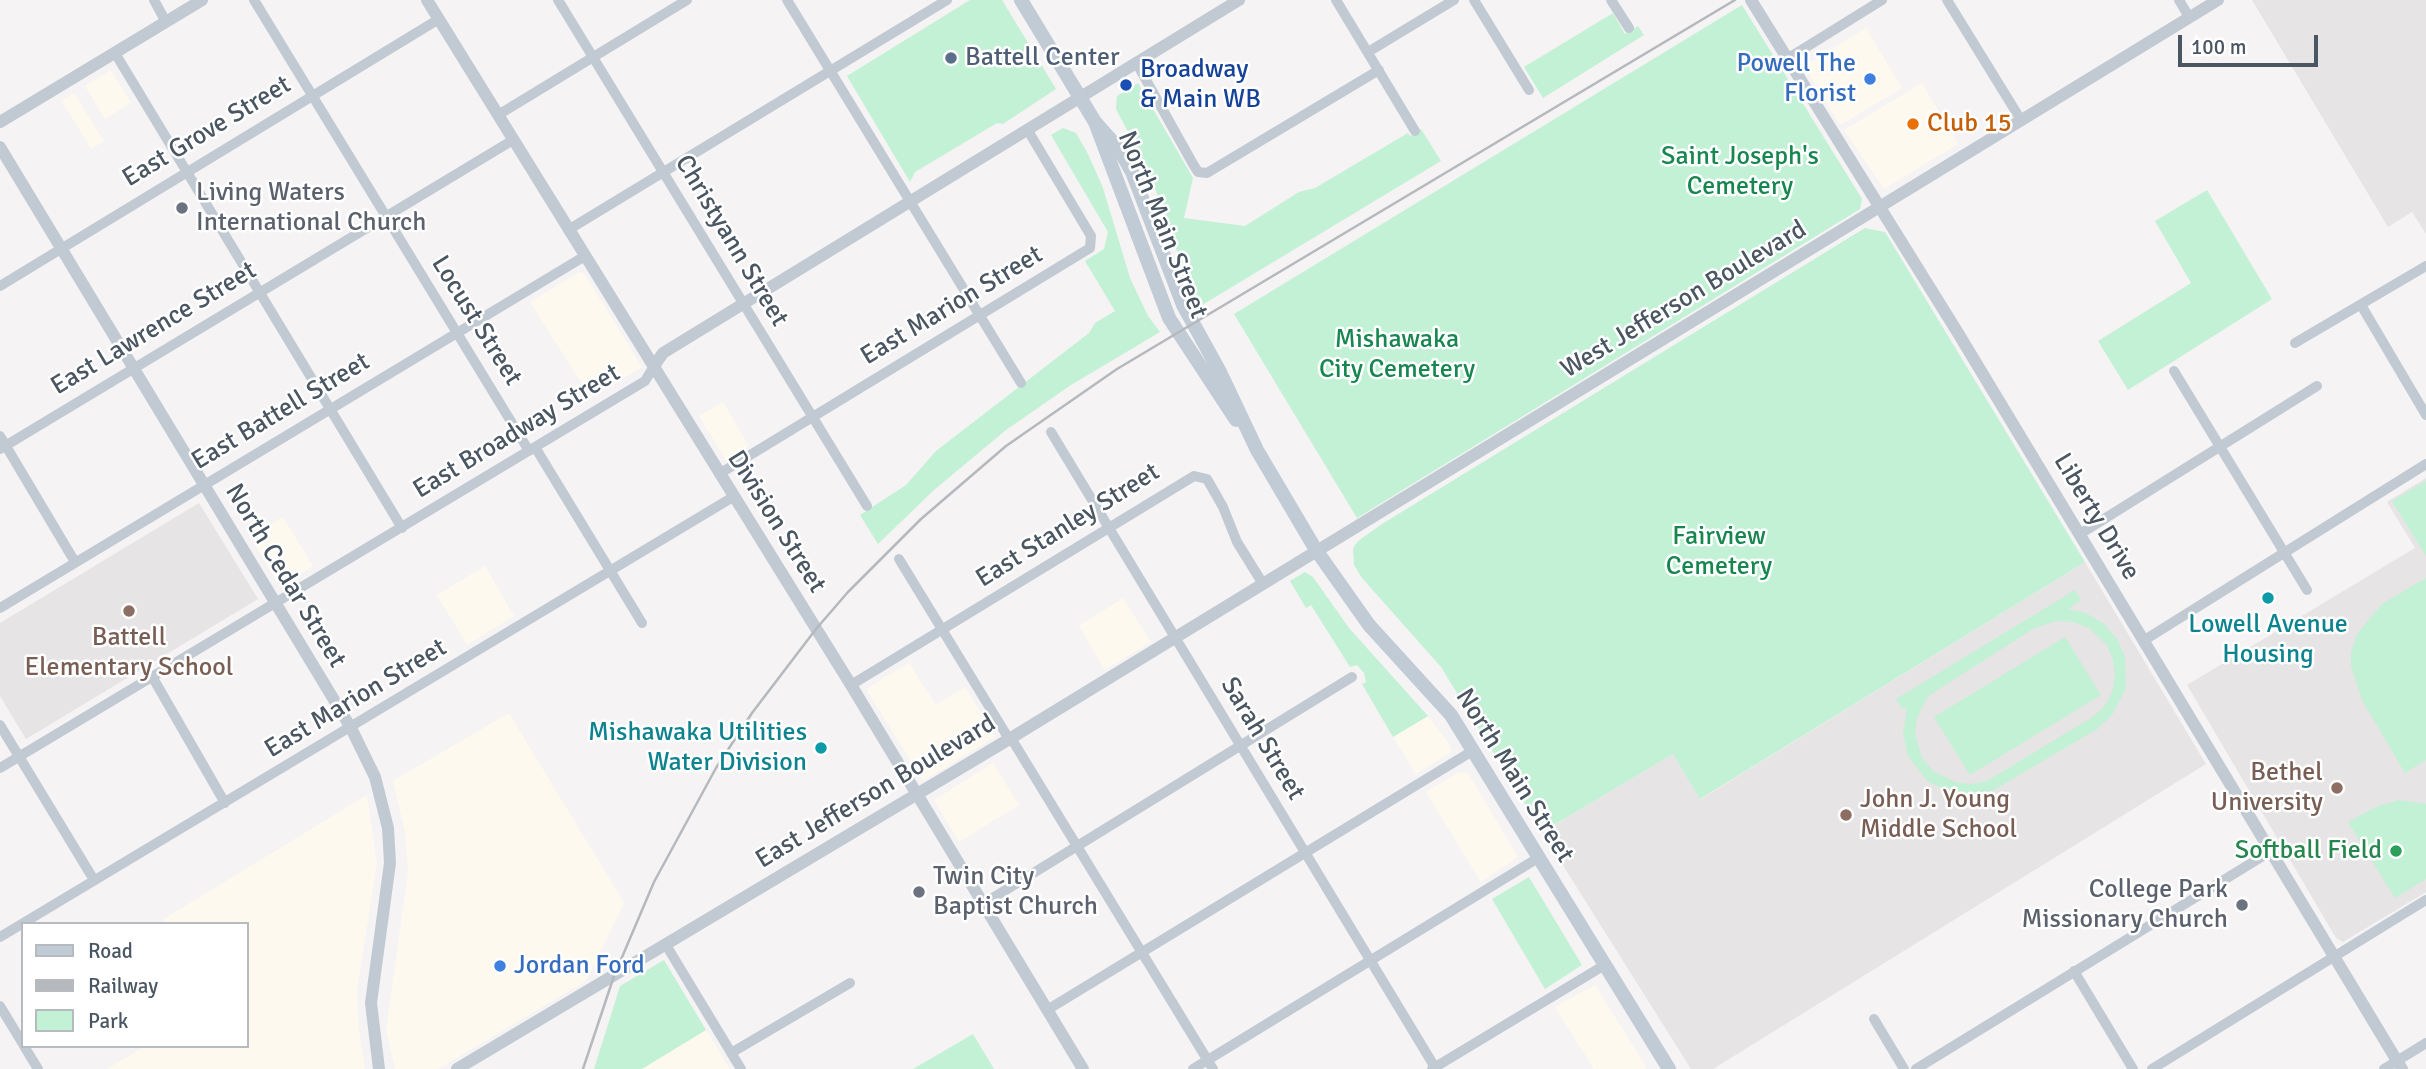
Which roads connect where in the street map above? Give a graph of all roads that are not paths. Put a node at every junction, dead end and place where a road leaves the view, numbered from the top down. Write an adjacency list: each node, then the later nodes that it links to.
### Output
1 (154, 0): 22 (street)
2 (202, 0): 22 (street)
3 (254, 0): 32 (street, Locust Street)
4 (429, 0): 21 (street, Division Street)
5 (558, 0): 26 (street, Christyann Street)
6 (687, 0): 26 (street)
7 (787, 0): 30 (street)
8 (947, 0): 30 (street)
9 (1021, 0): 33 (main road, North Main Street)
10 (1239, 0): 28 (street, East Broadway Street)
11 (1336, 0): 24 (street)
12 (1454, 0): 24 (street)
13 (1474, 0): 31 (street)
14 (1611, 0): 23 (street)
15 (1751, 0): 27 (street, Liberty Drive)
16 (1882, 0): 27 (street)
17 (1947, 0): 35 (street)
18 (2179, 0): 20 (street)
19 (2218, 0): 20 (street, West Jefferson Boulevard)
20 (2189, 17): 35 (street, West Jefferson Boulevard)
21 (439, 19): 32 (street, East Grove Street); 34 (street, Division Street)
22 (166, 22): 25 (street)
23 (1629, 29)
24 (1368, 52): 29 (street)
25 (115, 53): 36 (street); 42 (street)
26 (593, 58): 34 (street); 41 (street, Christyann Street)
27 (1787, 59): 44 (street, Liberty Drive)
28 (1136, 62): 29 (street); 33 (street, East Broadway Street)
29 (1379, 70): 38 (street)
30 (831, 71): 41 (street); 43 (street)
31 (1529, 90)
32 (312, 95): 42 (street, East Grove Street); 45 (street, Locust Street)
33 (1079, 97): 37 (street, East Broadway Street); 77 (main road, North Main Street)
34 (498, 115): 39 (street, Division Street)
35 (2021, 120): 44 (street, West Jefferson Boulevard)
36 (0, 122)
37 (1027, 129): 43 (street, East Broadway Street); 54 (street, East Marion Street)
38 (1415, 131)
39 (513, 140): 45 (street, East Lawrence Street); 46 (street, Division Street)
40 (0, 147): 47 (street, North Cedar Street)
41 (662, 172): 46 (street); 52 (street, Christyann Street)
42 (187, 173): 47 (street, East Grove Street); 51 (street)
43 (910, 201): 52 (street, East Broadway Street); 54 (street)
44 (1879, 207): 76 (street, Liberty Drive); 77 (street, West Jefferson Boulevard)
45 (385, 216): 51 (street, East Lawrence Street); 55 (street, Locust Street)
46 (568, 230): 48 (street, Division Street)
47 (60, 248): 50 (street, East Grove Street); 58 (street, North Cedar Street)
48 (585, 256): 55 (street, East Battell Street); 57 (street, Division Street)
49 (2426, 266): 53 (street)
50 (0, 286)
51 (259, 292): 58 (street, East Lawrence Street); 62 (street)
52 (743, 303): 57 (street, East Broadway Street); 64 (street, Christyann Street)
53 (2361, 305): 56 (street); 63 (street)
54 (979, 315): 60 (street); 64 (street, East Marion Street)
55 (457, 333): 62 (street, East Battell Street); 68 (street, Locust Street)
56 (2295, 343)
57 (654, 366): 68 (street, East Broadway Street); 70 (street, Division Street)
58 (133, 368): 66 (street, East Lawrence Street); 71 (street, North Cedar Street)
59 (2174, 371): 67 (street)
60 (1021, 383)
61 (2316, 386): 67 (street)
62 (330, 409): 71 (street, East Battell Street); 75 (street)
63 (2426, 415)
64 (813, 417): 70 (street, East Marion Street); 73 (street, Christyann Street)
65 (1051, 432): 74 (street, Sarah Street)
66 (2, 444): 80 (street)
67 (2220, 446): 76 (street); 78 (street)
68 (532, 449): 75 (street, East Broadway Street); 81 (street, Locust Street)
69 (2426, 464): 78 (street)
70 (719, 474): 72 (street, Division Street)
71 (204, 485): 80 (street, East Battell Street); 84 (street, North Cedar Street)
72 (733, 496): 81 (street, East Marion Street); 92 (street, Division Street)
73 (867, 506)
74 (1108, 527): 82 (street, East Stanley Street); 87 (street, East Stanley Street); 88 (street, Sarah Street)
75 (402, 528): 84 (street, East Broadway Street)
76 (2080, 534): 89 (street, Liberty Drive)
77 (1316, 550): 82 (street, East Jefferson Boulevard); 97 (main road, North Main Street)
78 (2284, 553): 83 (street); 89 (street)
79 (899, 559): 87 (street)
80 (75, 562): 85 (street, East Battell Street)
81 (610, 572): 86 (street, Locust Street); 94 (street, East Marion Street)
82 (1263, 584): 88 (street, East Jefferson Boulevard)
83 (2307, 590)
84 (276, 604): 91 (street, East Broadway Street); 94 (street, North Cedar Street)
85 (0, 608)
86 (642, 623)
87 (942, 630): 92 (street, East Stanley Street); 95 (street)
88 (1175, 638): 95 (street, East Jefferson Boulevard); 96 (street, Sarah Street)
89 (2143, 640): 103 (street, Liberty Drive)
90 (1353, 677): 96 (street)
91 (153, 678): 98 (street, East Broadway Street); 101 (street)
92 (851, 685): 100 (street, Division Street)
93 (0, 725): 98 (street)
94 (351, 728): 101 (street, East Marion Street); 130 (street, North Cedar Street)
95 (1010, 739): 100 (street, East Jefferson Boulevard); 102 (street)
96 (1239, 746): 102 (street); 104 (street, Sarah Street)
97 (1474, 750): 104 (street); 105 (main road, North Main Street)
98 (18, 757): 99 (street, East Broadway Street); 106 (street)
99 (0, 768)
100 (918, 795): 108 (street, Division Street); 112 (street, East Jefferson Boulevard)
101 (225, 803): 106 (street, East Marion Street)
102 (1077, 845): 108 (street); 113 (street)
103 (2271, 851): 114 (street, Liberty Drive); 117 (street)
104 (1305, 853): 113 (street); 115 (street, Sarah Street)
105 (1538, 858): 115 (street); 116 (main road, North Main Street)
106 (94, 880): 109 (street, East Marion Street)
107 (2426, 900): 114 (street)
108 (983, 904): 120 (street, Division Street)
109 (25, 922)
110 (21, 924): 111 (street, East Marion Street)
111 (0, 937)
112 (666, 945): 125 (street); 131 (street, East Jefferson Boulevard)
113 (1142, 953): 120 (street); 126 (street)
114 (2335, 956): 127 (street, Liberty Drive); 139 (street)
115 (1370, 961): 126 (street); 128 (street, Sarah Street)
116 (1603, 966): 128 (street); 135 (main road, North Main Street)
117 (2074, 971): 137 (street); 138 (street)
118 (850, 983): 125 (street)
119 (0, 1006): 122 (street)
120 (1047, 1010): 133 (street, Division Street)
121 (1874, 1019): 136 (street)
122 (21, 1040)
123 (2426, 1043): 127 (street)
124 (26, 1048): 129 (street)
125 (732, 1053): 132 (street)
126 (1210, 1065): 134 (street)
127 (2402, 1066): 140 (street)
128 (1434, 1068)
129 (38, 1069)
130 (380, 1069)
131 (457, 1069)
132 (741, 1069)
133 (1083, 1069)
134 (1193, 1069)
135 (1669, 1069)
136 (1904, 1069)
137 (1916, 1069)
138 (2133, 1069)
139 (2152, 1069)
140 (2384, 1069)

